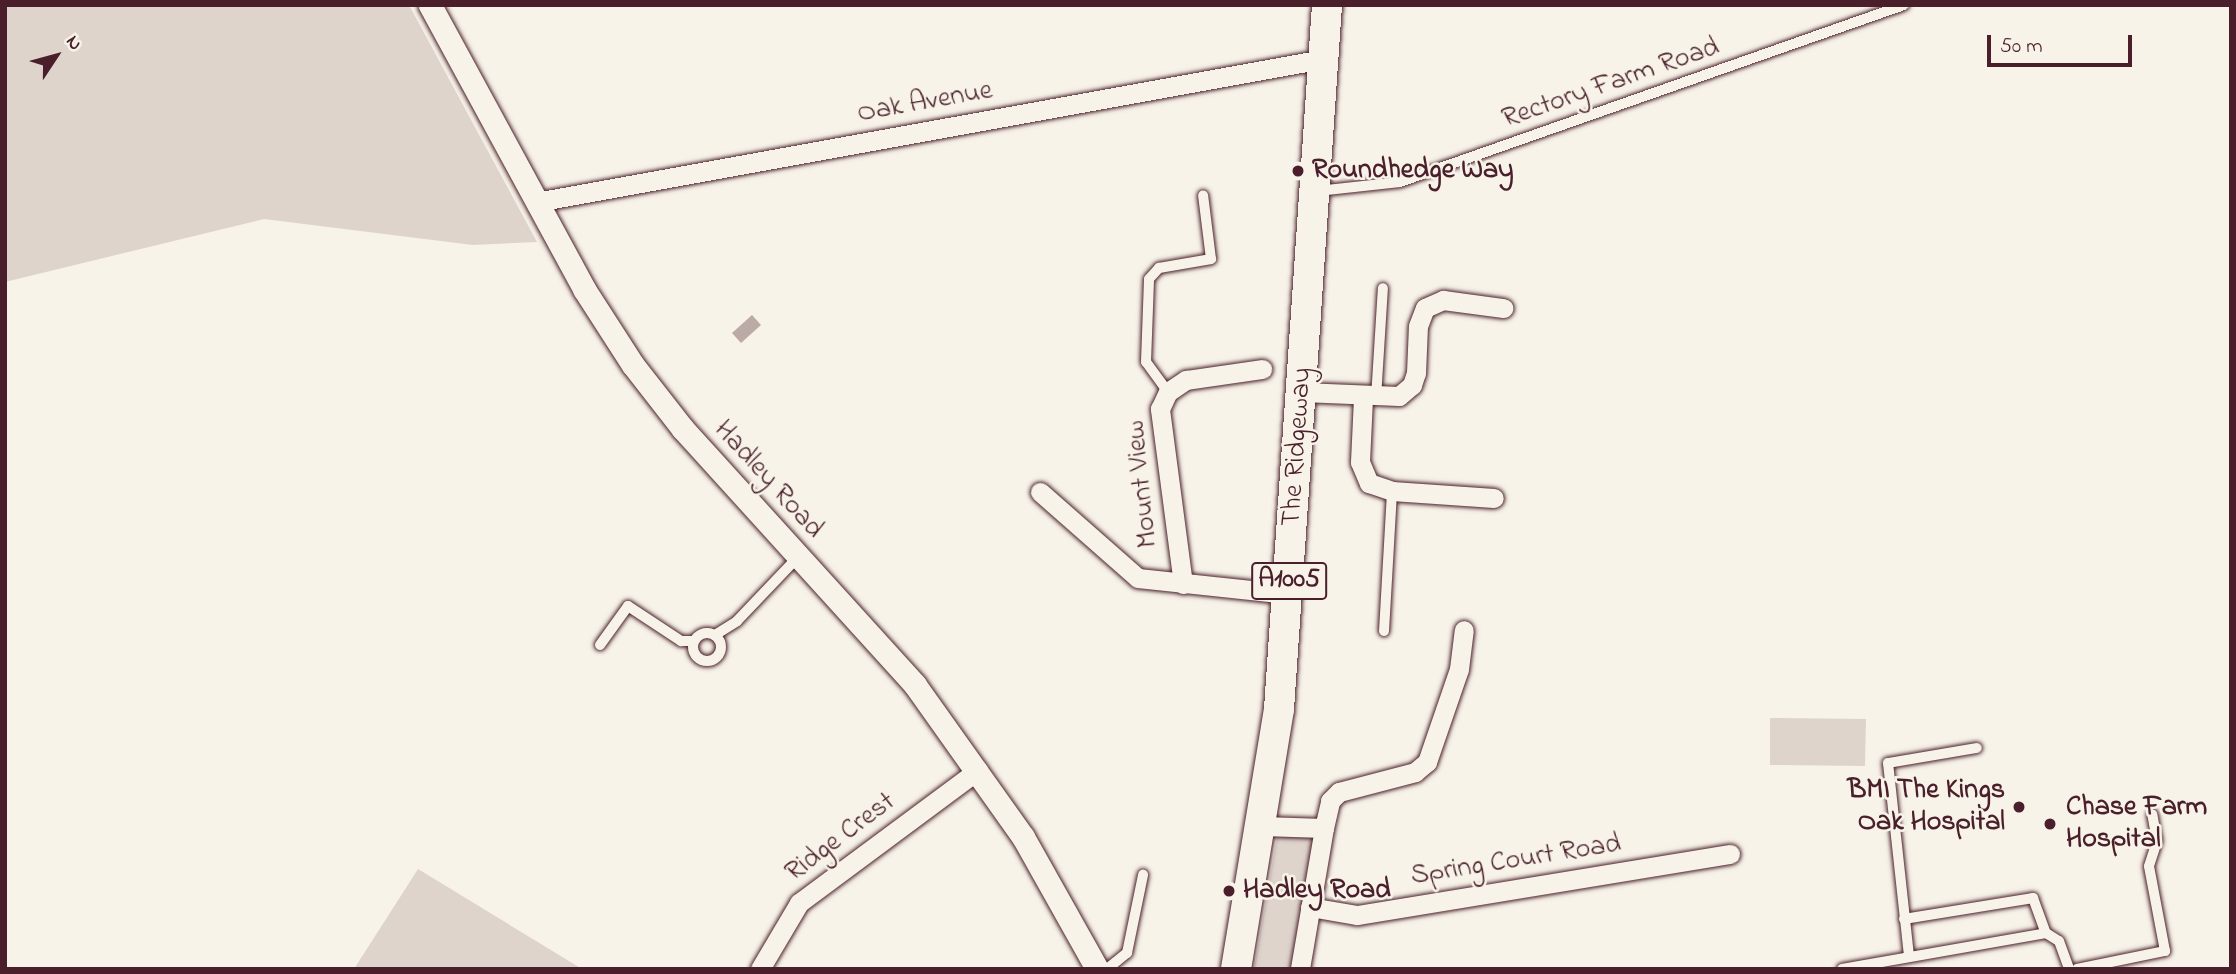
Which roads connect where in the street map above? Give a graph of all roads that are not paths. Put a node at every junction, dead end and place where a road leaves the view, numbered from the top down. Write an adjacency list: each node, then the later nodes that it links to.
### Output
1 (430, 5): 7 (street, Hadley Road)
2 (1327, 5): 4 (main road, The Ridgeway / A1005)
3 (1903, 5): 5 (lane, Rectory Farm Road)
4 (1323, 59): 5 (main road, The Ridgeway / A1005); 7 (street, Oak Avenue)
5 (1322, 191): 12 (main road, The Ridgeway / A1005)
6 (1203, 195): 11 (lane)
7 (536, 202): 17 (street, Hadley Road)
8 (1383, 288): 13 (lane)
9 (1503, 308): 13 (street)
10 (1262, 369): 11 (street, Mount View)
11 (1168, 392): 18 (street, Mount View)
12 (1302, 392): 13 (street); 19 (main road, The Ridgeway / A1005)
13 (1370, 398): 14 (street)
14 (1392, 491): 16 (street); 21 (lane)
15 (1040, 492): 18 (street)
16 (1494, 498)
17 (797, 558): 22 (lane); 26 (street, Hadley Road)
18 (1183, 584): 19 (street)
19 (1288, 594): 28 (main road, The Ridgeway / A1005)
20 (1464, 630): 29 (street)
21 (1384, 631)
22 (715, 635): 23 (lane); 23 (lane)
23 (694, 641): 24 (lane)
24 (600, 645)
25 (1977, 748): 33 (lane)
26 (978, 770): 37 (street, Ridge Crest); 38 (street, Hadley Road)
27 (2152, 814): 44 (lane)
28 (1262, 826): 29 (street); 40 (main road, The Ridgeway / A1005)
29 (1324, 828): 32 (street)
30 (1730, 854): 32 (street, Spring Court Road)
31 (1143, 875): 39 (lane)
32 (1310, 907): 41 (street)
33 (1904, 919): 34 (lane); 35 (lane)
34 (2046, 933): 35 (lane); 43 (lane)
35 (1909, 957): 36 (lane)
36 (1868, 966): 42 (lane)
37 (760, 969)
38 (1097, 969)
39 (1107, 969)
40 (1237, 969)
41 (1300, 969)
42 (1842, 969)
43 (2069, 969)
44 (2077, 969)

